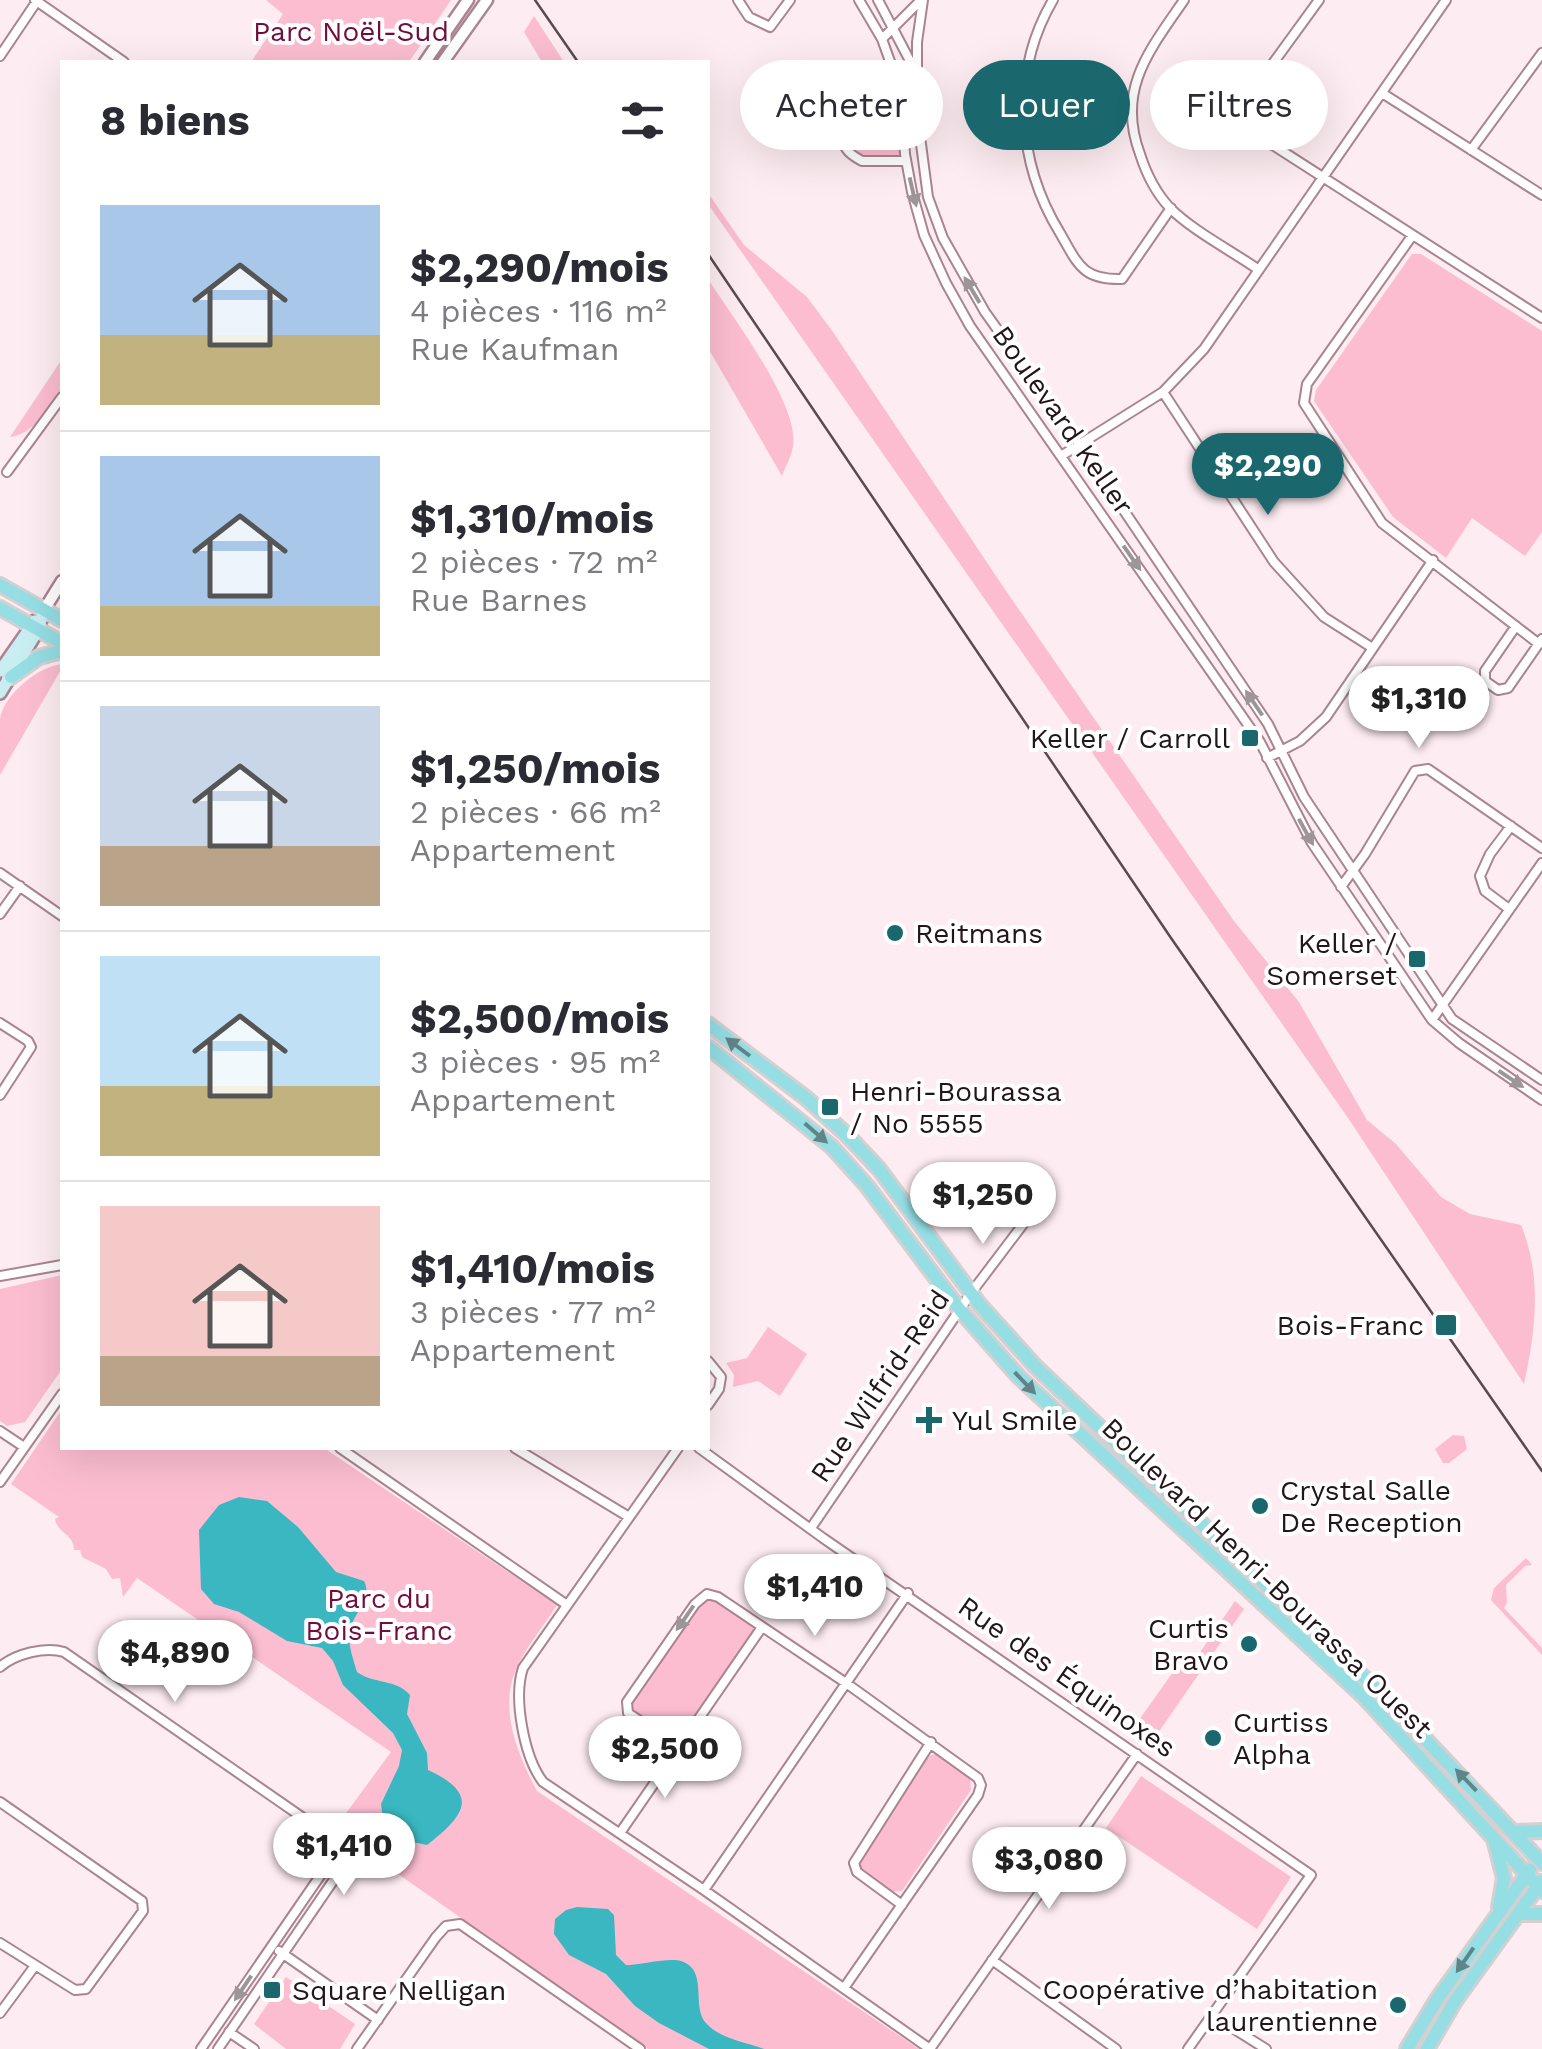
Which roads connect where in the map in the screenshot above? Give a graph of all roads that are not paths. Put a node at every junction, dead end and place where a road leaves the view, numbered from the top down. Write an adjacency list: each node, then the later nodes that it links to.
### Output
1 (468, 0): 18 (street)
2 (487, 0): 19 (street)
3 (738, 0): 4 (street)
4 (790, 0)
5 (859, 0): 14 (street, Boulevard Keller)
6 (878, 0): 13 (street, Boulevard Keller)
7 (922, 0): 13 (street); 22 (street)
8 (1053, 0): 33 (street)
9 (1184, 0): 33 (street)
10 (1319, 0): 31 (street)
11 (1446, 0): 25 (street)
12 (36, 1): 16 (street); 17 (street)
13 (895, 27): 14 (street); 21 (street, Boulevard Keller)
14 (882, 39): 20 (street, Boulevard Keller)
15 (1542, 53): 23 (street)
16 (0, 56)
17 (121, 60)
18 (426, 60)
19 (445, 60)
20 (889, 60)
21 (909, 60)
22 (917, 60)
23 (1532, 66): 24 (street); 29 (street)
24 (1542, 72)
25 (1382, 92): 29 (street); 31 (street)
26 (849, 150): 30 (street)
27 (905, 150): 30 (street, Boulevard Keller)
28 (923, 150): 39 (street, Boulevard Keller, one-way to 28)
29 (1470, 150): 32 (street)
30 (906, 161): 40 (street, Boulevard Keller, one-way to 40)
31 (1322, 178): 34 (street); 35 (street)
32 (1542, 196)
33 (1171, 208): 35 (street)
34 (1412, 236): 36 (street); 42 (street)
35 (1258, 270): 37 (street)
36 (1542, 318)
37 (1162, 392): 39 (street); 50 (street)
38 (60, 400): 41 (street)
39 (1079, 444): 40 (street); 54 (street, Boulevard Keller, one-way to 39)
40 (1062, 456): 55 (street, Boulevard Keller, one-way to 55)
41 (7, 472)
42 (1433, 560): 46 (street); 50 (street)
43 (0, 585): 45 (main road)
44 (0, 608): 47 (main road)
45 (56, 614): 47 (main road)
46 (1516, 626): 49 (street); 49 (street)
47 (39, 630): 48 (main road); 52 (main road)
48 (60, 641)
49 (1540, 641)
50 (1371, 648): 54 (street)
51 (60, 652): 52 (main road)
52 (6, 674): 53 (main road)
53 (0, 694)
54 (1282, 750): 55 (street); 60 (street, Boulevard Keller)
55 (1267, 758): 62 (street, Boulevard Keller, one-way to 62)
56 (1511, 826): 57 (street); 60 (street); 63 (street)
57 (1542, 848)
58 (1542, 862): 63 (street)
59 (0, 873): 61 (street)
60 (1353, 873): 62 (street); 66 (street, Boulevard Keller)
61 (20, 886): 64 (street); 65 (street)
62 (1341, 888): 67 (street, Boulevard Keller)
63 (1509, 909): 66 (street)
64 (0, 914)
65 (60, 915)
66 (1442, 1005): 67 (street); 71 (street, Boulevard Keller)
67 (1432, 1020): 73 (street, Boulevard Keller, one-way to 73)
68 (0, 1022): 72 (street)
69 (710, 1026): 77 (main road, Boulevard Henri-Bourassa Ouest, one-way to 69)
70 (710, 1048): 78 (main road, Boulevard Henri-Bourassa Ouest, one-way to 78)
71 (1542, 1080)
72 (0, 1095)
73 (1542, 1100)
74 (1024, 1223): 77 (street, Rue Wilfrid-Reid)
75 (60, 1265): 76 (street)
76 (0, 1276)
77 (971, 1293): 78 (street, Rue Wilfrid-Reid); 101 (main road, Boulevard Henri-Bourassa Ouest, one-way to 77)
78 (960, 1310): 90 (street, Rue Wilfrid-Reid); 103 (main road, Boulevard Henri-Bourassa Ouest, one-way to 103)
79 (710, 1364): 81 (street)
80 (60, 1397): 83 (street)
81 (710, 1402)
82 (0, 1431): 83 (street)
83 (24, 1446): 88 (street)
84 (343, 1450): 92 (street)
85 (519, 1450): 89 (street)
86 (677, 1450): 89 (street)
87 (702, 1450): 90 (street, Rue des Équinoxes)
88 (0, 1482)
89 (629, 1518): 92 (street)
90 (811, 1528): 91 (street, Rue des Équinoxes)
91 (908, 1593): 95 (street); 98 (street, Rue des Équinoxes)
92 (568, 1604): 102 (street)
93 (762, 1627): 95 (street); 97 (street); 97 (street, one-way to 97)
94 (0, 1667): 104 (street)
95 (846, 1683): 96 (street); 108 (street)
96 (931, 1742): 109 (street); 109 (street)
97 (679, 1747): 102 (street)
98 (1137, 1754): 116 (street); 120 (street, Rue des Équinoxes)
99 (0, 1802): 117 (street)
100 (1542, 1831): 101 (main road)
101 (1516, 1832): 105 (main road, Boulevard Henri-Bourassa Ouest)
102 (620, 1833): 108 (street)
103 (1494, 1841): 106 (main road, Boulevard Henri-Bourassa Ouest); 110 (main road)
104 (342, 1844): 114 (street); 115 (street)
105 (1541, 1858): 106 (main road)
106 (1526, 1874): 107 (main road, Boulevard Henri-Bourassa Ouest); 110 (main road)
107 (1541, 1886): 111 (main road)
108 (704, 1890): 118 (street)
109 (902, 1905): 118 (street)
110 (1498, 1914): 133 (main road, one-way to 133)
111 (1518, 1914): 112 (main road); 134 (main road)
112 (1542, 1914)
113 (0, 1943): 117 (street)
114 (272, 1946): 115 (street); 122 (street, one-way to 122)
115 (282, 1954): 121 (street); 123 (street)
116 (992, 1960): 129 (street); 130 (street)
117 (34, 1966): 119 (street)
118 (844, 1988): 129 (street)
119 (0, 2014)
120 (1212, 2015): 131 (street); 132 (street)
121 (378, 2020): 127 (street); 128 (street)
122 (218, 2024): 123 (street); 124 (street)
123 (230, 2032): 125 (street); 126 (street)
124 (201, 2049)
125 (218, 2049)
126 (254, 2049)
127 (357, 2049)
128 (640, 2049)
129 (930, 2049)
130 (1116, 2049)
131 (1188, 2049)
132 (1266, 2049)
133 (1407, 2049)
134 (1427, 2049)

